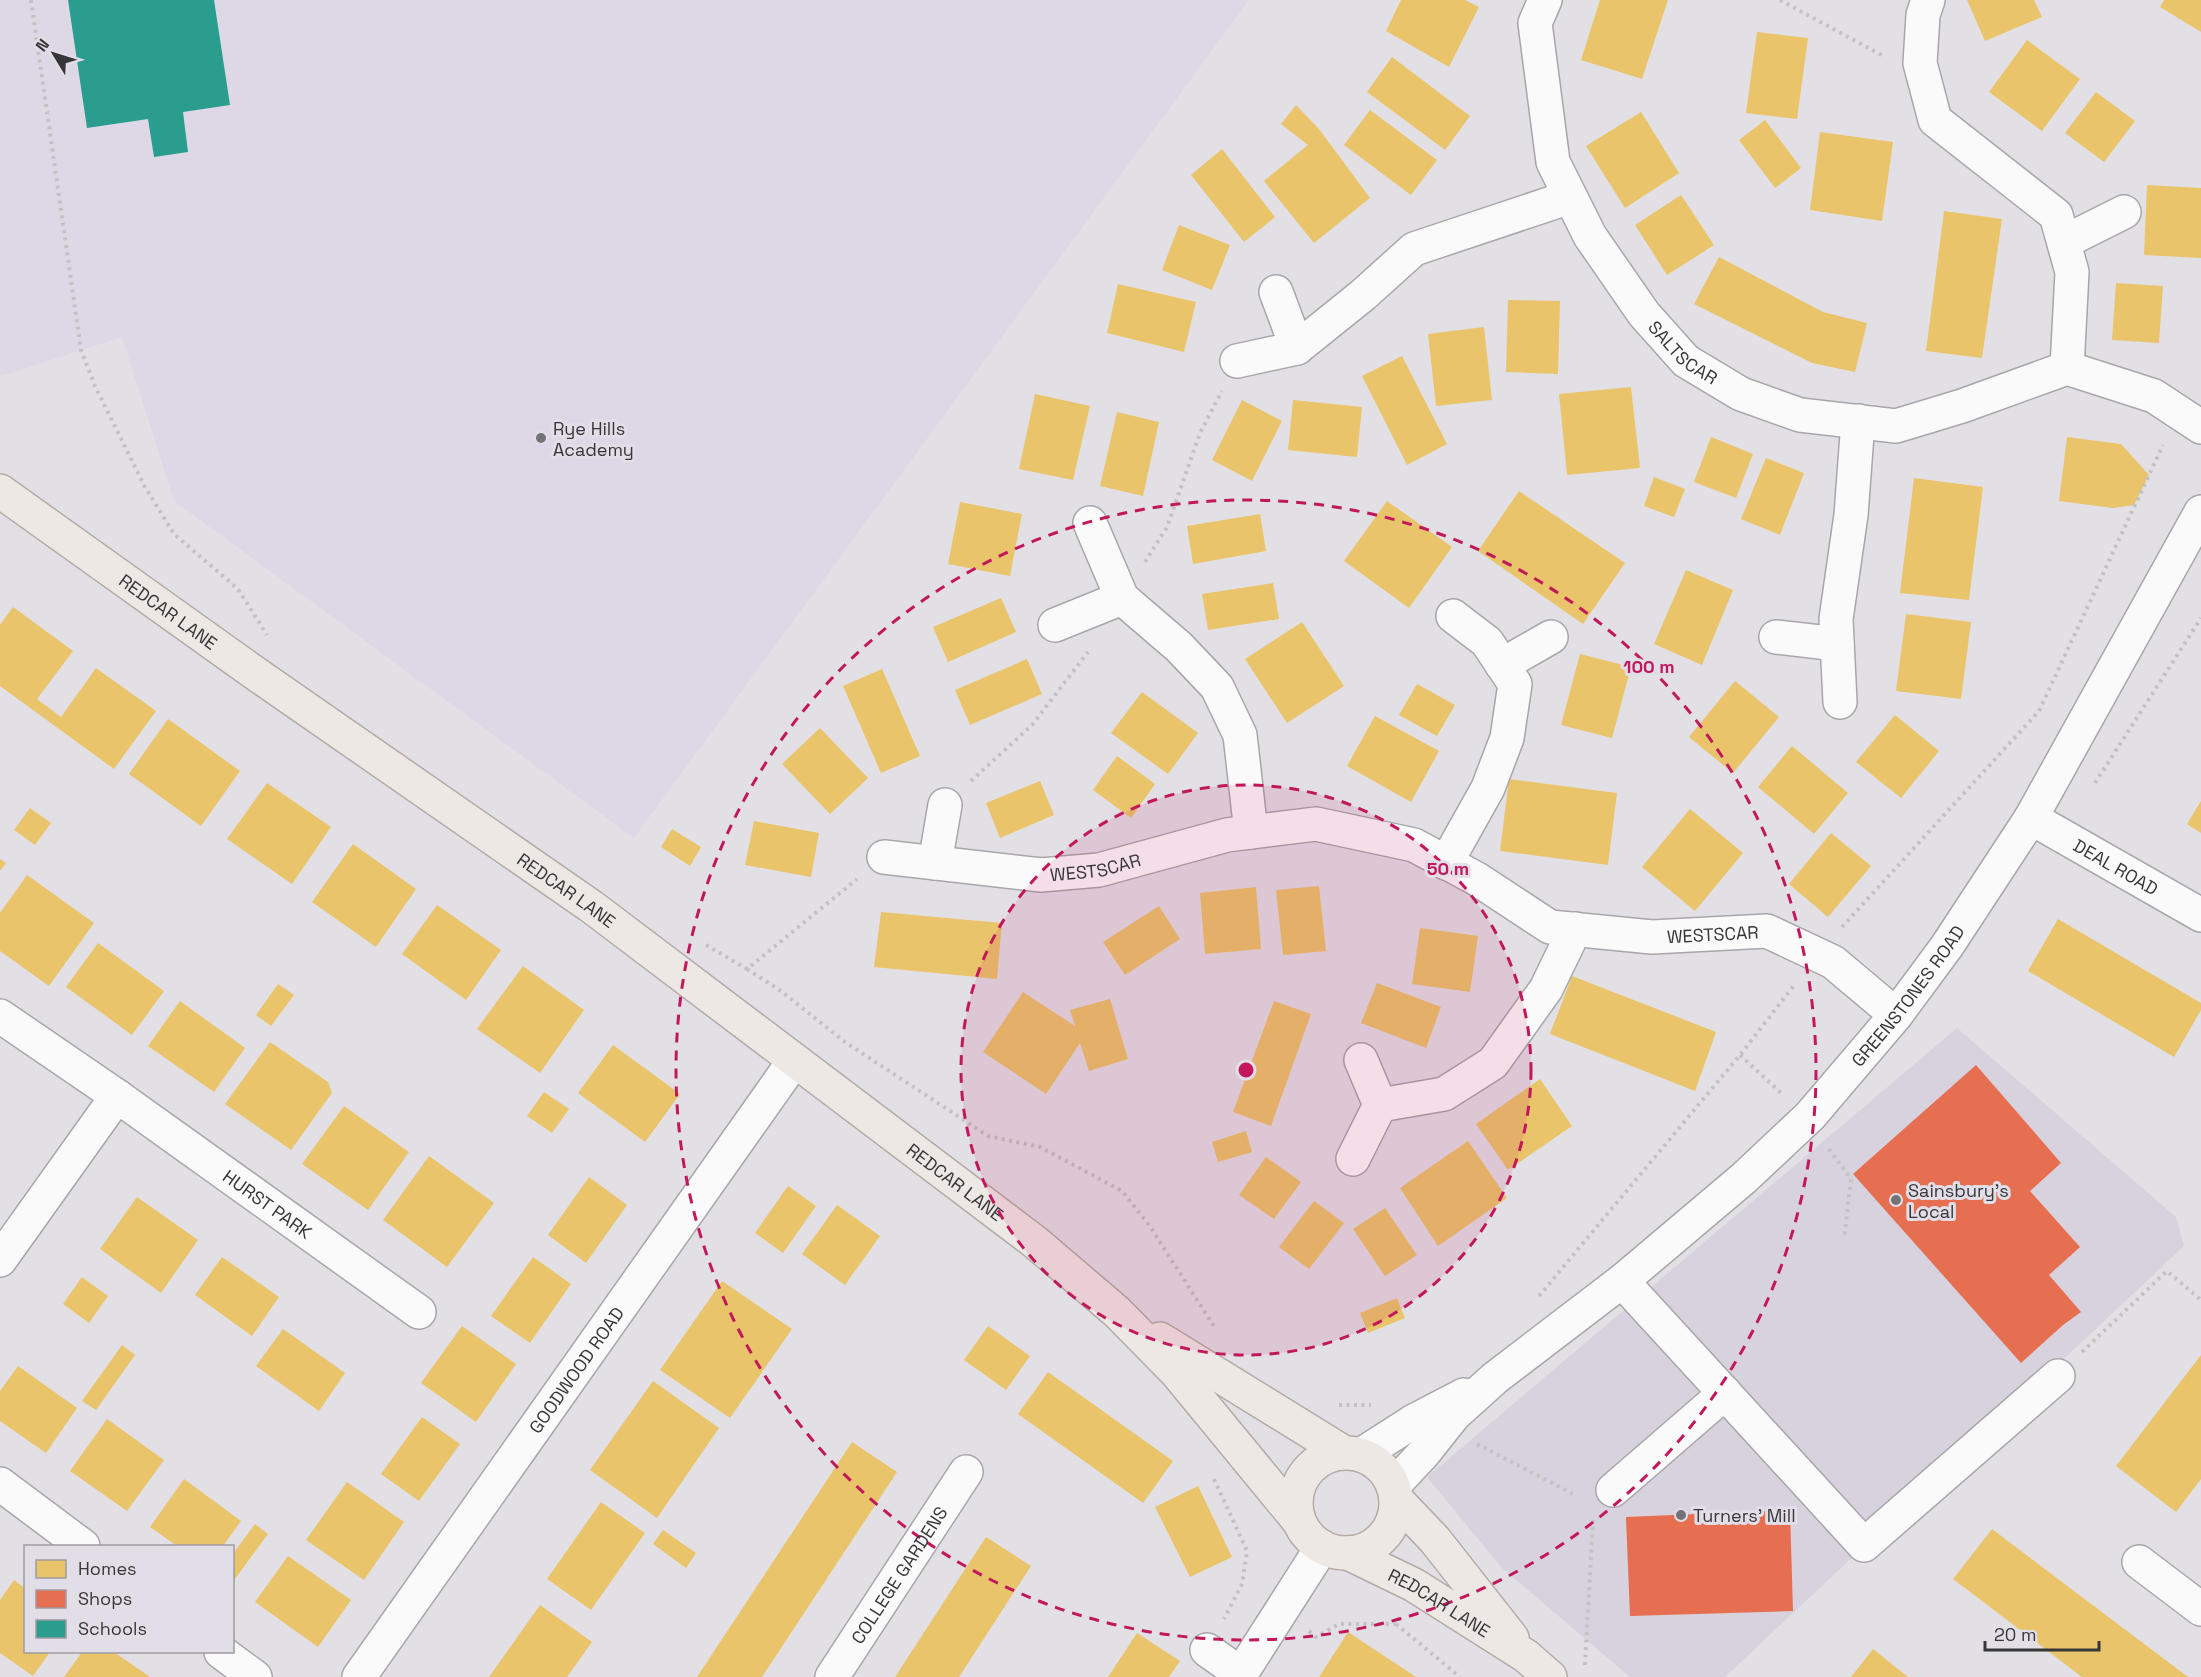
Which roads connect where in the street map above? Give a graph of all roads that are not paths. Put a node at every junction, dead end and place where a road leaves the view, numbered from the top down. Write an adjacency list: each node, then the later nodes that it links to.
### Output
1 (1545, 0): 3 (street, SALTSCAR)
2 (1917, 5): 5 (street)
3 (1570, 196): 7 (street); 11 (street, SALTSCAR)
4 (2124, 212): 5 (street)
5 (2064, 242): 9 (street)
6 (1276, 292): 7 (street)
7 (1297, 348): 8 (street)
8 (1237, 361)
9 (2067, 368): 10 (street); 11 (street, SALTSCAR)
10 (2190, 419)
11 (1858, 422): 20 (street)
12 (0, 491): 34 (main road, REDCAR LANE)
13 (2201, 512): 24 (street, GREENSTONES ROAD)
14 (1090, 523): 15 (street)
15 (1122, 598): 17 (street); 25 (street)
16 (1453, 616): 21 (street)
17 (1055, 625)
18 (1551, 637): 21 (street)
19 (1776, 637): 20 (street)
20 (1837, 644): 22 (street)
21 (1502, 665): 28 (street)
22 (1840, 702)
23 (945, 805): 27 (street)
24 (2031, 818): 29 (street, DEAL ROAD); 31 (street, GREENSTONES ROAD)
25 (1251, 832): 27 (street, WESTSCAR); 28 (street, WESTSCAR)
26 (884, 857): 27 (street, WESTSCAR)
27 (935, 863)
28 (1446, 863): 30 (street, WESTSCAR)
29 (2201, 915)
30 (1575, 929): 31 (street, WESTSCAR); 36 (street)
31 (1896, 1015): 39 (street, GREENSTONES ROAD)
32 (0, 1016): 35 (street, HURST PARK)
33 (1361, 1060): 36 (street)
34 (794, 1061): 41 (main road, REDCAR LANE); 60 (street, GOODWOOD ROAD)
35 (117, 1096): 38 (street); 40 (street, HURST PARK)
36 (1380, 1105): 37 (street)
37 (1353, 1160)
38 (0, 1260)
39 (1622, 1281): 43 (street, GREENSTONES ROAD); 44 (street)
40 (419, 1312)
41 (1117, 1312): 45 (main road, REDCAR LANE); 50 (main road, REDCAR LANE)
42 (2058, 1376): 44 (street)
43 (1495, 1378): 45 (street, GREENSTONES ROAD); 49 (street, GREENSTONES ROAD)
44 (1725, 1393): 48 (street)
45 (1352, 1453): 49 (main road); 50 (main road)
46 (966, 1472): 61 (street, COLLEGE GARDENS)
47 (0, 1484): 51 (street)
48 (1613, 1490)
49 (1395, 1492): 52 (main road); 57 (main road, REDCAR LANE)
50 (1298, 1520): 52 (main road)
51 (82, 1545)
52 (1335, 1550): 57 (main road, REDCAR LANE); 58 (street)
53 (2139, 1562): 54 (street)
54 (2197, 1599)
55 (1207, 1650): 58 (street)
56 (222, 1653): 59 (street)
57 (1526, 1656): 62 (main road, REDCAR LANE)
58 (1240, 1676)
59 (255, 1677)
60 (359, 1677)
61 (832, 1677)
62 (1550, 1677)

